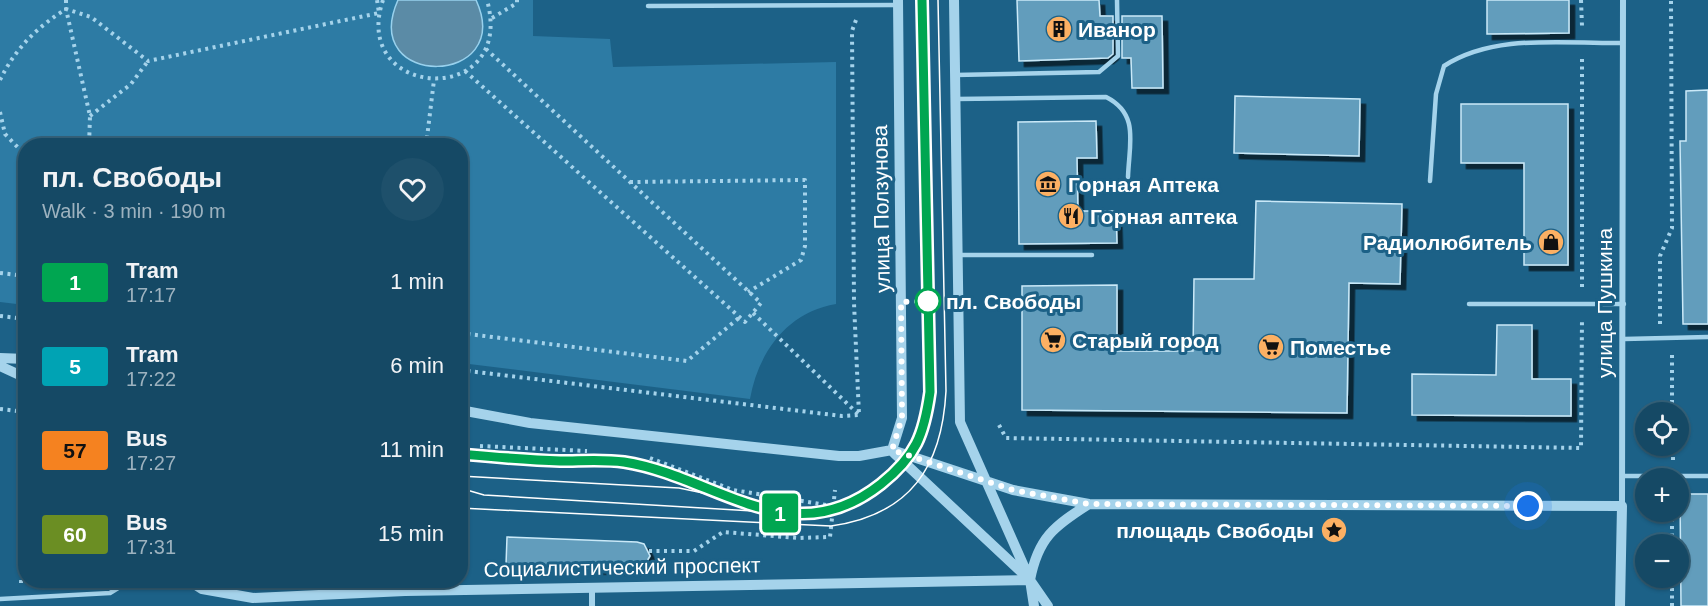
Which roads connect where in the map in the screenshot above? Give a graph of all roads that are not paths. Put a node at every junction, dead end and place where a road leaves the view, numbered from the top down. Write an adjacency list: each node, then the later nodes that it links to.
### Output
1 (954, 0): 7 (street)
2 (1117, 0): 7 (lane)
3 (1623, 0): 6 (street, улица Пушкина)
4 (898, 2): 5 (lane); 22 (street, улица Ползунова)
5 (648, 6)
6 (1623, 43): 10 (lane); 14 (street, улица Пушкина)
7 (955, 75): 8 (street)
8 (956, 99): 9 (lane); 11 (street)
9 (1128, 177)
10 (1430, 182)
11 (958, 255): 12 (lane); 25 (street)
12 (1092, 255)
13 (1469, 304): 14 (lane)
14 (1623, 304): 16 (street, улица Пушкина)
15 (1708, 337): 16 (lane)
16 (1623, 339): 23 (street, улица Пушкина)
17 (0, 358): 18 (street)
18 (18, 359)
19 (0, 366): 20 (street)
20 (18, 374)
21 (468, 411): 22 (street)
22 (892, 450): 25 (street); 28 (street)
23 (1623, 476): 24 (lane); 27 (street, улица Пушкина)
24 (1708, 476)
25 (986, 481): 26 (street); 28 (street)
26 (1089, 504): 27 (street); 28 (street)
27 (1622, 506): 36 (street, улица Пушкина)
28 (1030, 580): 29 (street, Социалистический проспект); 34 (street); 35 (street)
29 (592, 587): 31 (street, Социалистический проспект); 33 (street)
30 (118, 588): 32 (lane)
31 (200, 588)
32 (0, 599)
33 (592, 606)
34 (1034, 606)
35 (1048, 606)
36 (1620, 606)

